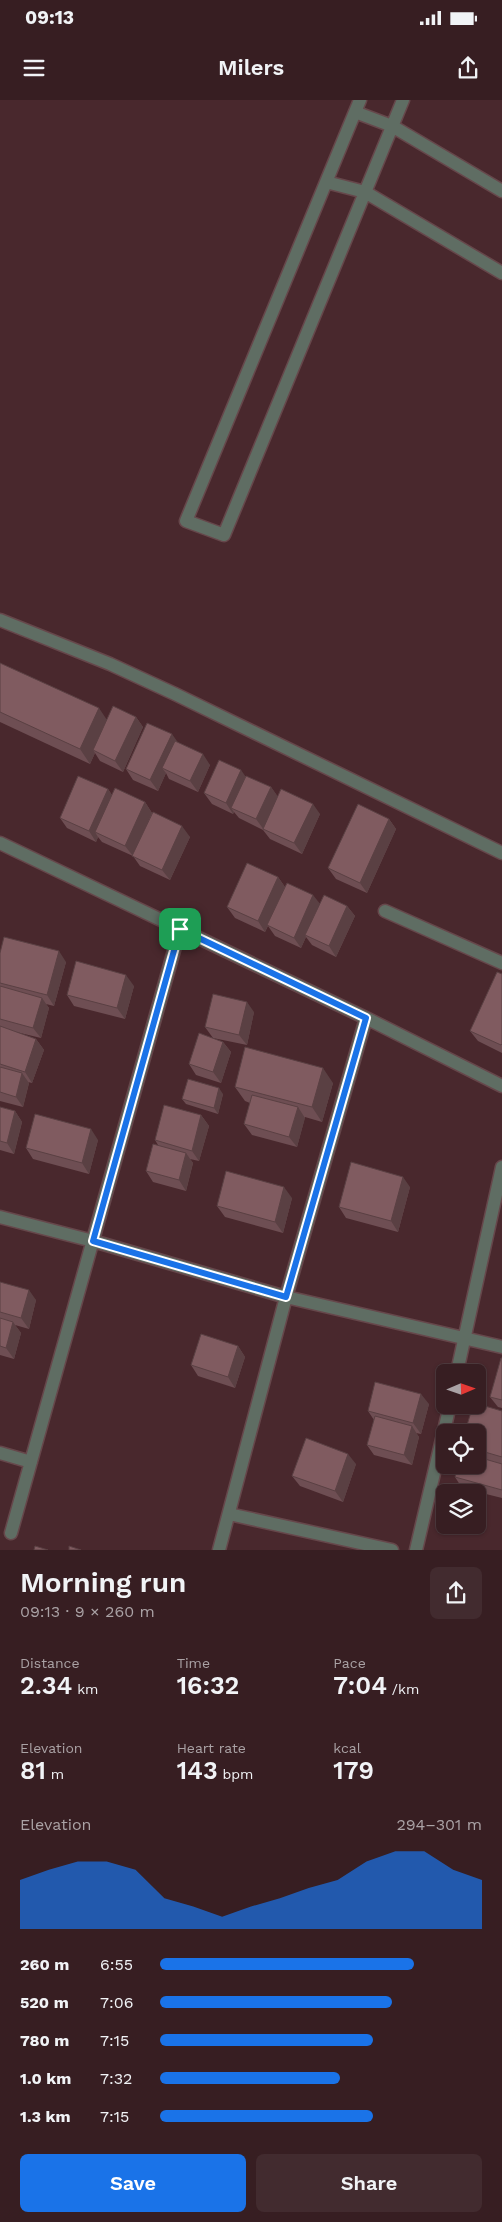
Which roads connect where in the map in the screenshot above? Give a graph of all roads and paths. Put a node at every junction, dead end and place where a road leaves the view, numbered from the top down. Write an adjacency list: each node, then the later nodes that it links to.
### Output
1 (360, 100): 3 (street)
2 (402, 100): 4 (street)
3 (354, 112): 4 (street); 5 (street)
4 (392, 126): 6 (street); 7 (street)
5 (326, 182): 7 (street); 7 (street)
6 (502, 191)
7 (365, 192): 8 (street)
8 (502, 273)
9 (0, 620): 11 (street)
10 (0, 843): 13 (street)
11 (502, 854)
12 (385, 910): 14 (street)
13 (180, 929): 15 (street); 19 (street)
14 (502, 963)
15 (366, 1018): 16 (street); 20 (street)
16 (502, 1086)
17 (502, 1167): 21 (street)
18 (0, 1217): 19 (street)
19 (93, 1241): 20 (street); 26 (street)
20 (286, 1297): 21 (street); 27 (street)
21 (465, 1337): 22 (street); 23 (street)
22 (502, 1347)
23 (459, 1364)
24 (448, 1414): 31 (street)
25 (0, 1453): 26 (street)
26 (31, 1462): 28 (street)
27 (228, 1514): 29 (street); 30 (street)
28 (11, 1533)
29 (219, 1550)
30 (392, 1550)
31 (416, 1550)

